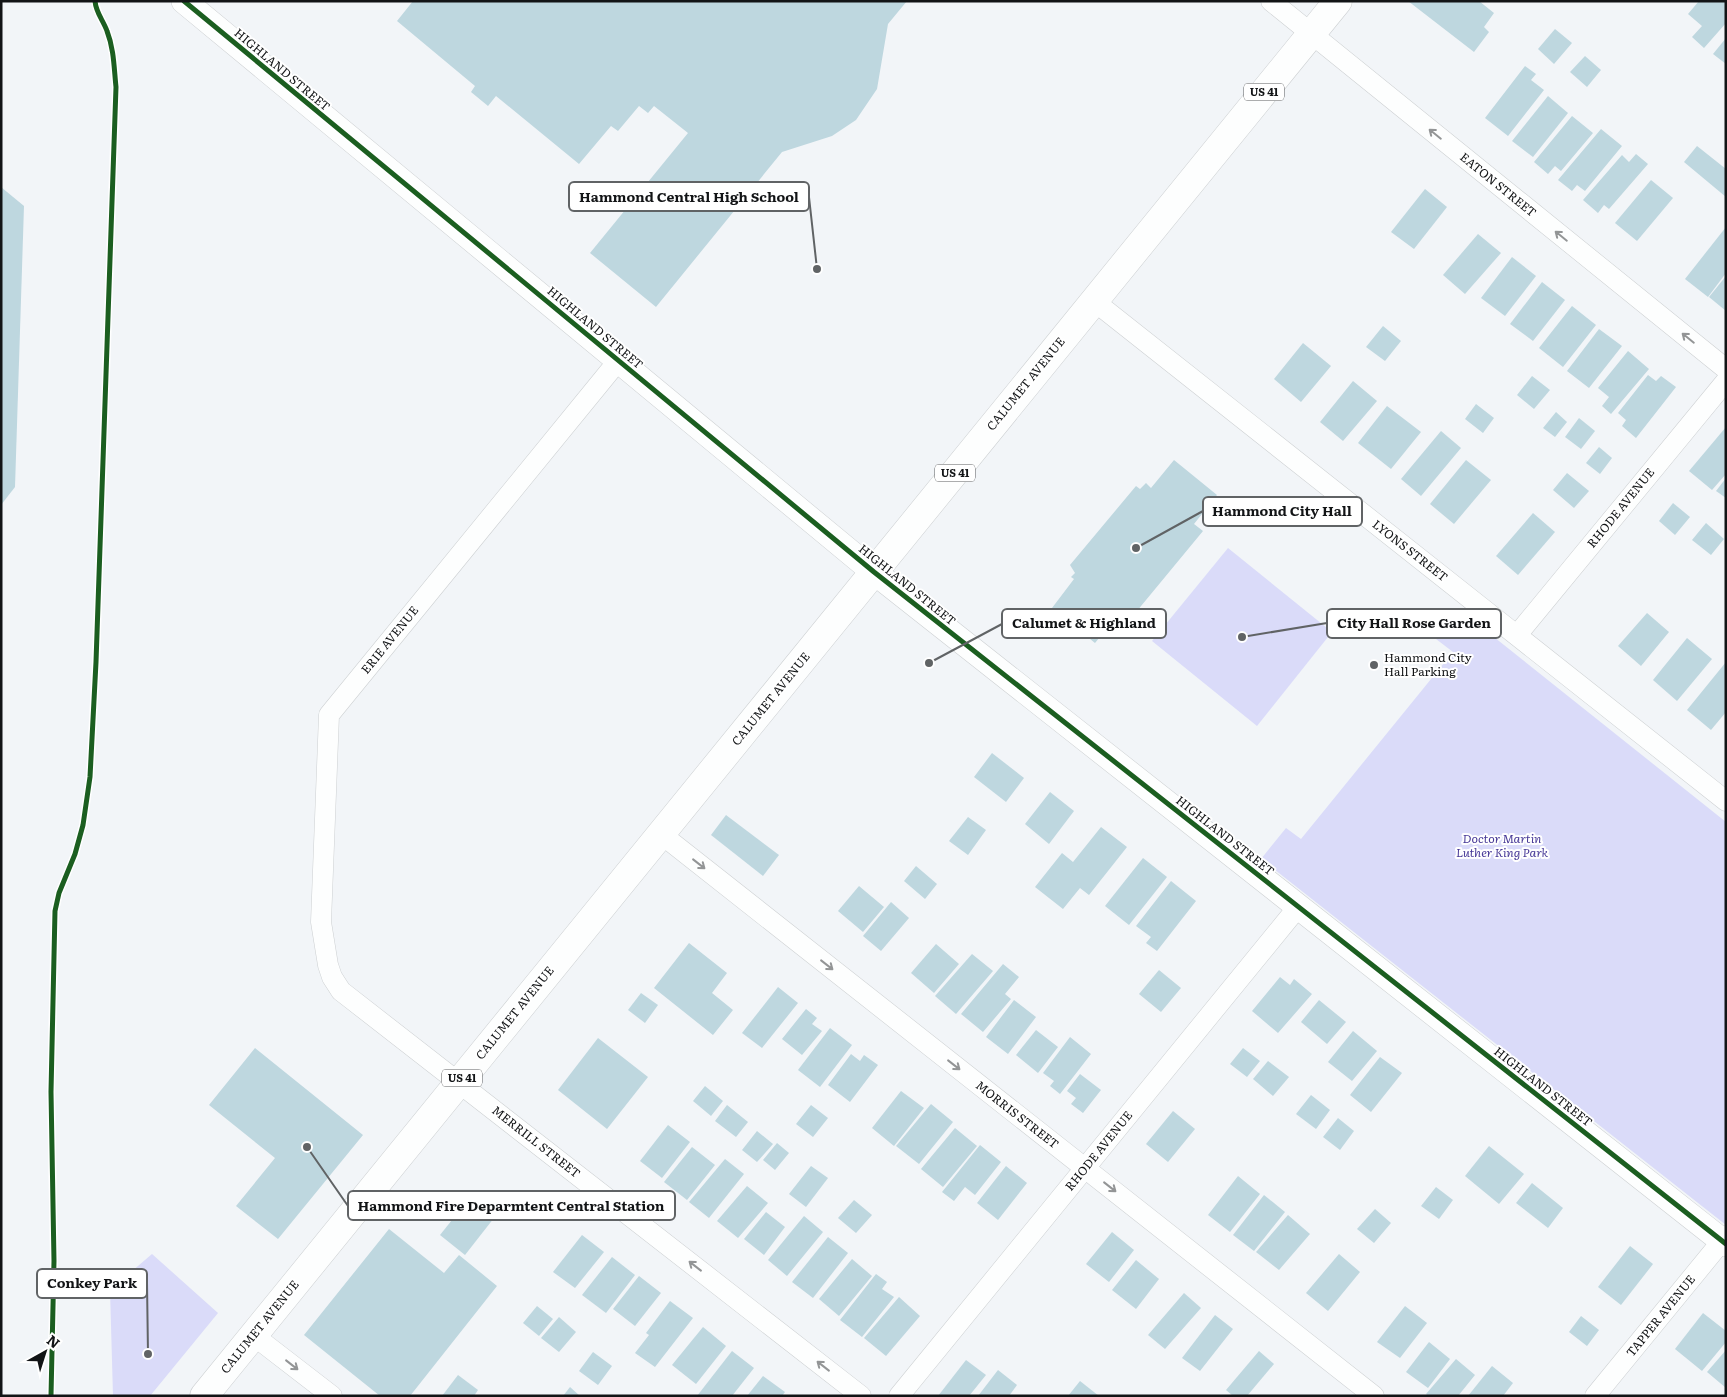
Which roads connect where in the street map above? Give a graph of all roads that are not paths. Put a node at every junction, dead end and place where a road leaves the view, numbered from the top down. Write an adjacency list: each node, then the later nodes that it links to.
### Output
1 (184, 1): 6 (street, HIGHLAND STREET)
2 (1271, 1): 4 (street, EATON STREET)
3 (1338, 1): 4 (main road, CALUMET AVENUE / US 41)
4 (1311, 34): 5 (main road, CALUMET AVENUE / US 41); 7 (street, EATON STREET, one-way to 4)
5 (1094, 301): 9 (main road, CALUMET AVENUE / US 41); 10 (street, LYONS STREET)
6 (618, 361): 9 (street, HIGHLAND STREET); 14 (street, ERIE AVENUE)
7 (1726, 369)
8 (1726, 381): 10 (street, RHODE AVENUE)
9 (874, 572): 12 (main road, CALUMET AVENUE / US 41); 13 (street, HIGHLAND STREET)
10 (1517, 635): 11 (street, LYONS STREET)
11 (1726, 802)
12 (661, 834): 15 (main road, CALUMET AVENUE / US 41); 16 (street, MORRIS STREET, one-way to 16)
13 (1298, 907): 16 (street, RHODE AVENUE); 17 (street, HIGHLAND STREET)
14 (332, 977): 15 (street, MERRILL STREET)
15 (459, 1082): 18 (main road, CALUMET AVENUE / US 41); 21 (street, MERRILL STREET, one-way to 15)
16 (1085, 1168): 22 (street, RHODE AVENUE); 23 (street, MORRIS STREET, one-way to 23)
17 (1724, 1240): 24 (street, TAPPER AVENUE)
18 (253, 1335): 19 (main road, CALUMET AVENUE / US 41); 20 (street, one-way to 20)
19 (204, 1396)
20 (332, 1396)
21 (861, 1396)
22 (900, 1396)
23 (1374, 1396)
24 (1596, 1396)

